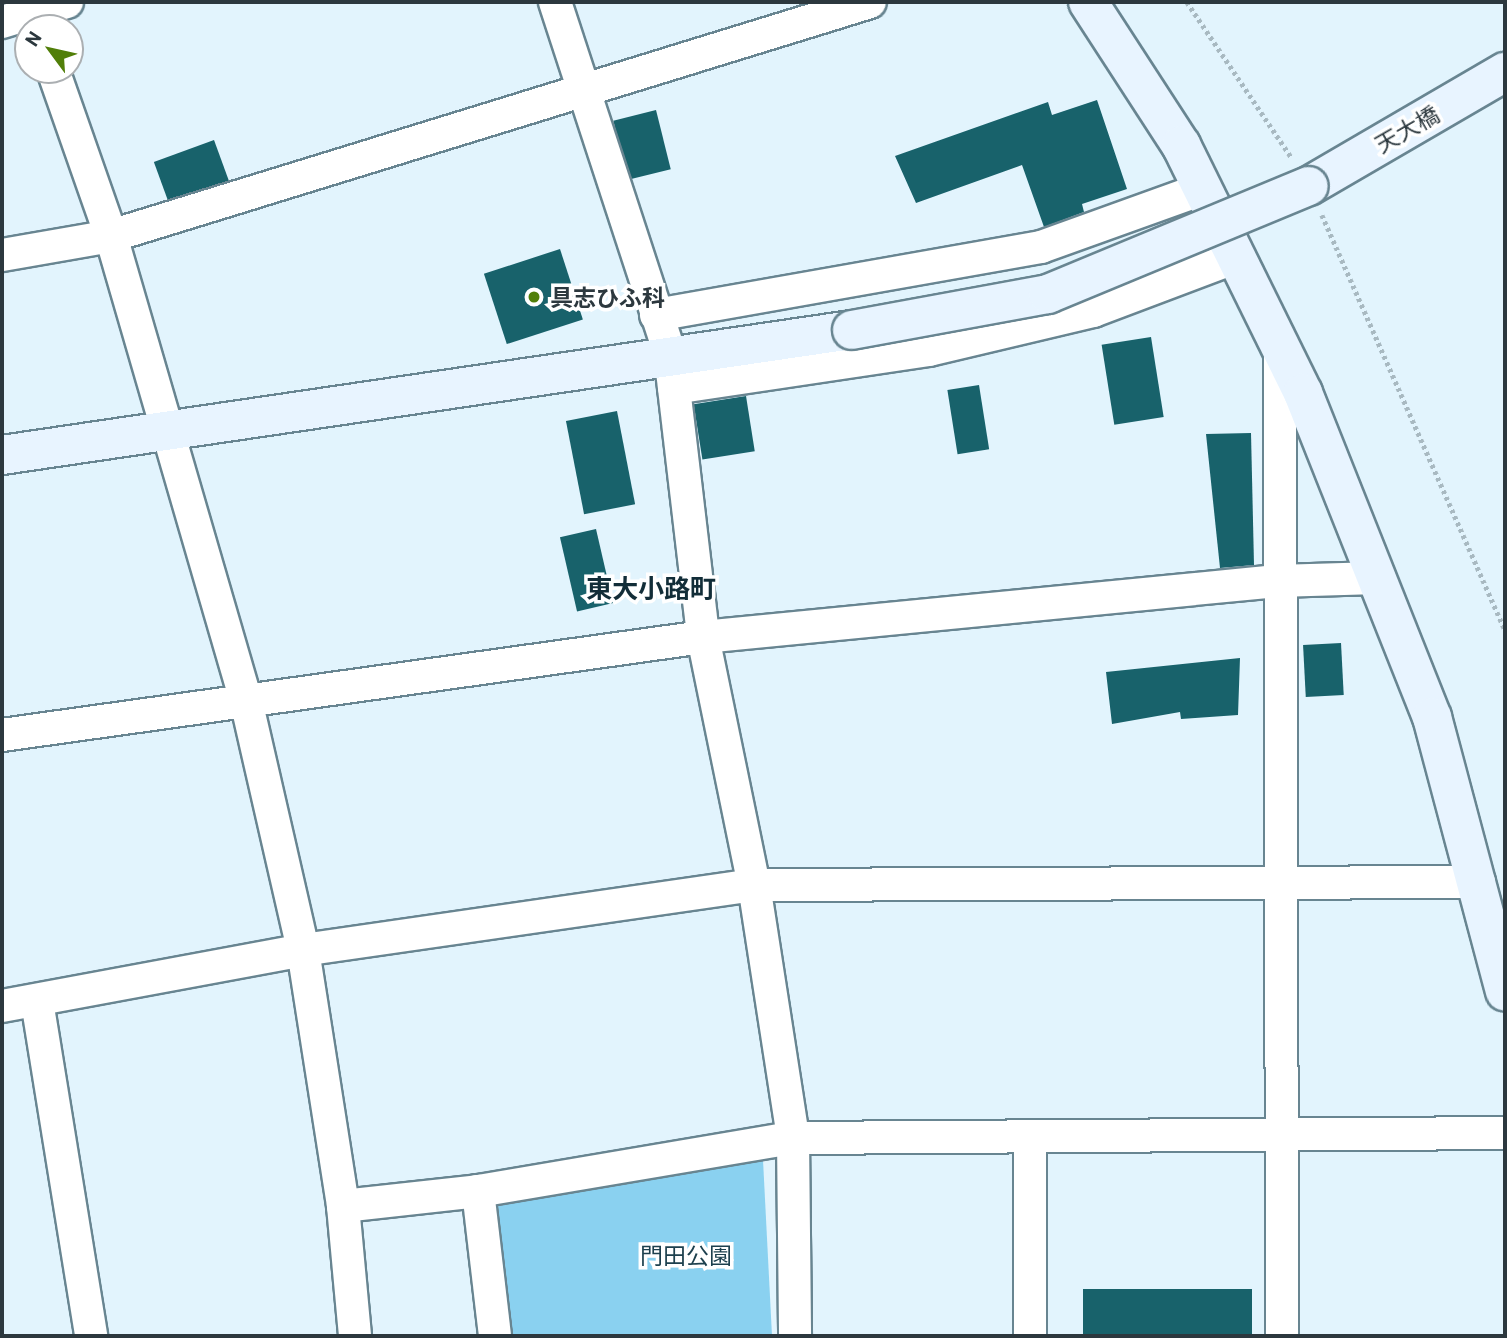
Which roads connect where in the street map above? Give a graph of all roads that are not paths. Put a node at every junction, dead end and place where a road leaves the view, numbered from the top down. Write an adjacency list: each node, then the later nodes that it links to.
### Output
1 (67, 2): 6 (street)
2 (555, 2): 9 (street)
3 (870, 2): 5 (street)
4 (1087, 2): 10 (street)
5 (833, 8): 9 (street)
6 (35, 14)
7 (1505, 72): 16 (street, 天大橋, bridge)
8 (58, 84): 11 (street)
9 (583, 86): 11 (street); 14 (street)
10 (1202, 189): 13 (street); 14 (street)
11 (111, 236): 12 (street); 17 (street)
12 (2, 255)
13 (1236, 257): 15 (street); 16 (street)
14 (656, 315): 16 (street)
15 (1280, 347): 19 (street); 20 (street)
16 (672, 371): 17 (street, 天大橋); 21 (street)
17 (168, 429): 18 (street, 天大橋); 22 (street)
18 (2, 455)
19 (1377, 578): 20 (street); 24 (street)
20 (1277, 581): 21 (street); 26 (street)
21 (703, 637): 22 (street); 25 (street)
22 (245, 696): 23 (street); 27 (street)
23 (2, 735)
24 (1479, 882): 26 (street); 28 (street)
25 (754, 885): 26 (street); 27 (street); 33 (street)
26 (1280, 887): 32 (street)
27 (303, 950): 29 (street); 36 (street)
28 (1505, 991)
29 (37, 1001): 30 (street); 37 (street)
30 (2, 1006)
31 (1505, 1133): 32 (street)
32 (1283, 1134): 34 (street); 42 (street)
33 (793, 1138): 34 (street); 35 (street); 40 (street)
34 (1030, 1138): 41 (street)
35 (478, 1191): 36 (street); 39 (street)
36 (343, 1206): 38 (street)
37 (91, 1336)
38 (355, 1336)
39 (495, 1336)
40 (795, 1336)
41 (1030, 1336)
42 (1282, 1336)

